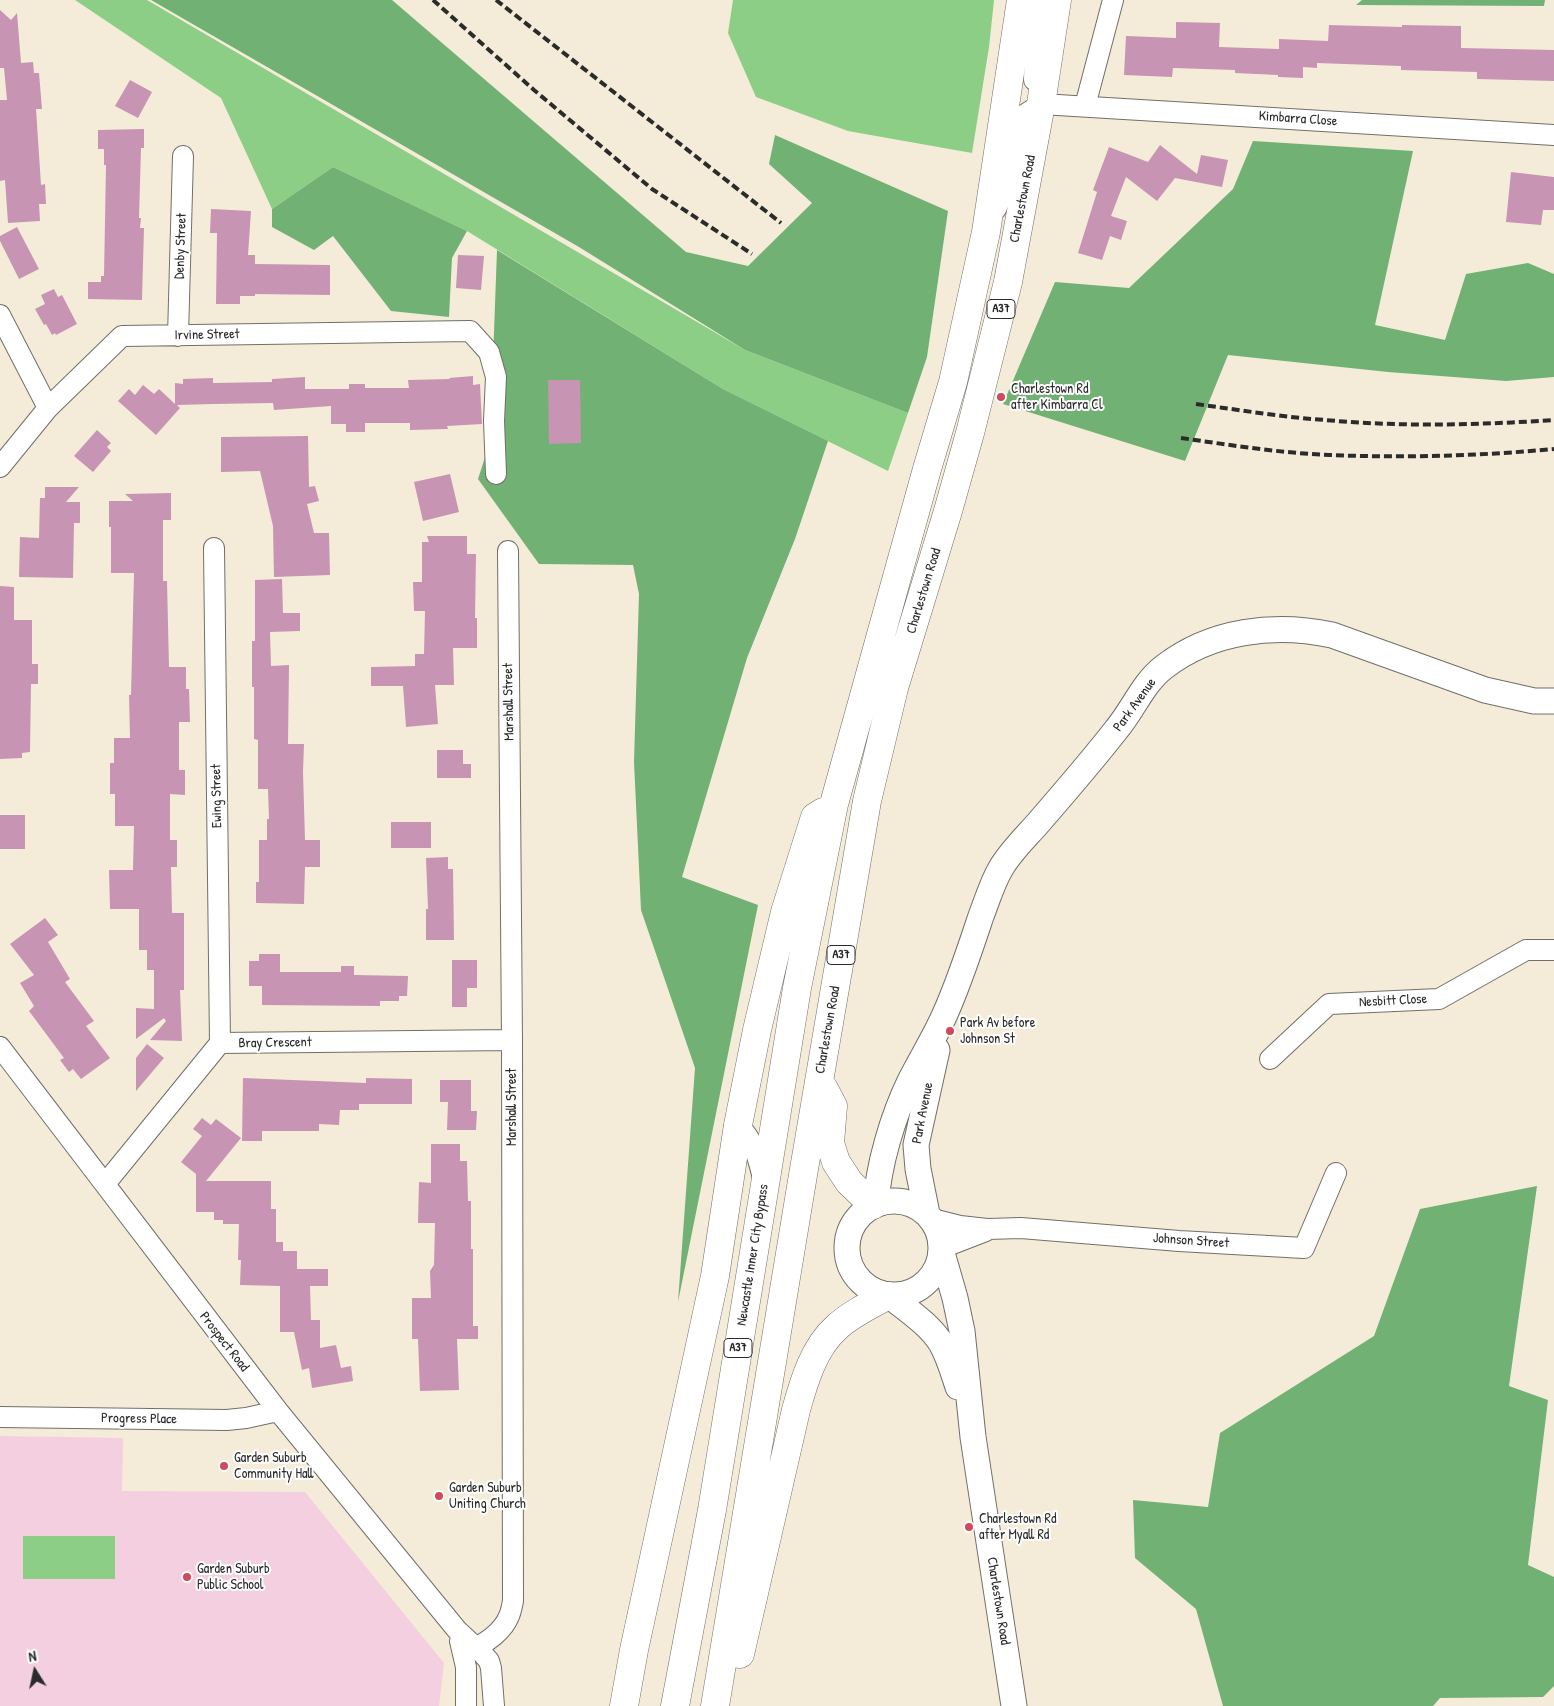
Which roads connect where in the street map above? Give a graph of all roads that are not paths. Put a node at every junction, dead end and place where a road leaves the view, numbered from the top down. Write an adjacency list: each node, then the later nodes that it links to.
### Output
1 (1021, 0): 9 (highway, Charlestown Road / A37)
2 (1036, 0): 5 (street, Charlestown Road)
3 (1057, 0): 5 (highway, Charlestown Road / A37)
4 (1113, 0): 6 (street)
5 (1041, 104): 6 (street, Kimbarra Close); 9 (street, Charlestown Road); 25 (highway, Charlestown Road / A37)
6 (1085, 106): 7 (street, Kimbarra Close)
7 (1554, 135)
8 (183, 156): 11 (street, Denby Street)
9 (986, 232): 18 (highway, Charlestown Road / A37)
10 (0, 315): 12 (street)
11 (178, 336): 12 (street, Irvine Street); 14 (street, Irvine Street)
12 (48, 408): 13 (street, Irvine Street)
13 (0, 467)
14 (496, 474)
15 (214, 548): 22 (street, Ewing Street)
16 (508, 551): 21 (street, Marshall Street)
17 (1554, 701): 20 (main road, Park Avenue)
18 (834, 804): 26 (highway); 29 (highway, Newcastle Inner City Bypass / A37)
19 (1554, 950): 24 (street, Nesbitt Close)
20 (945, 1014): 30 (main road, Park Avenue); 31 (main road, Park Avenue)
21 (512, 1040): 22 (street, Bray Crescent); 38 (street, Marshall Street)
22 (220, 1043): 28 (street, Bray Crescent)
23 (0, 1047): 28 (street, Prospect Road)
24 (1270, 1059)
25 (819, 1082): 30 (highway); 43 (highway, A37)
26 (738, 1125): 29 (street); 41 (highway)
27 (1336, 1173): 32 (street, Johnson Street)
28 (105, 1184): 35 (street, Prospect Road)
29 (765, 1185): 42 (highway, Newcastle Inner City Bypass / A37)
30 (874, 1205): 31 (main road); 34 (main road, Charlestown Road)
31 (929, 1217): 32 (street, Johnson Street); 33 (main road, Charlestown Road)
32 (996, 1229): 33 (street, Johnson Street)
33 (942, 1250): 34 (main road); 37 (main road, Charlestown Road)
34 (888, 1296): 37 (main road, Charlestown Road); 44 (highway)
35 (278, 1411): 36 (street, Progress Place); 38 (street, Prospect Road)
36 (0, 1417)
37 (973, 1437): 45 (main road, Charlestown Road)
38 (470, 1651): 39 (street); 40 (street, Prospect Road)
39 (466, 1706)
40 (494, 1706)
41 (624, 1706)
42 (675, 1706)
43 (715, 1706)
44 (728, 1706)
45 (1014, 1706)

